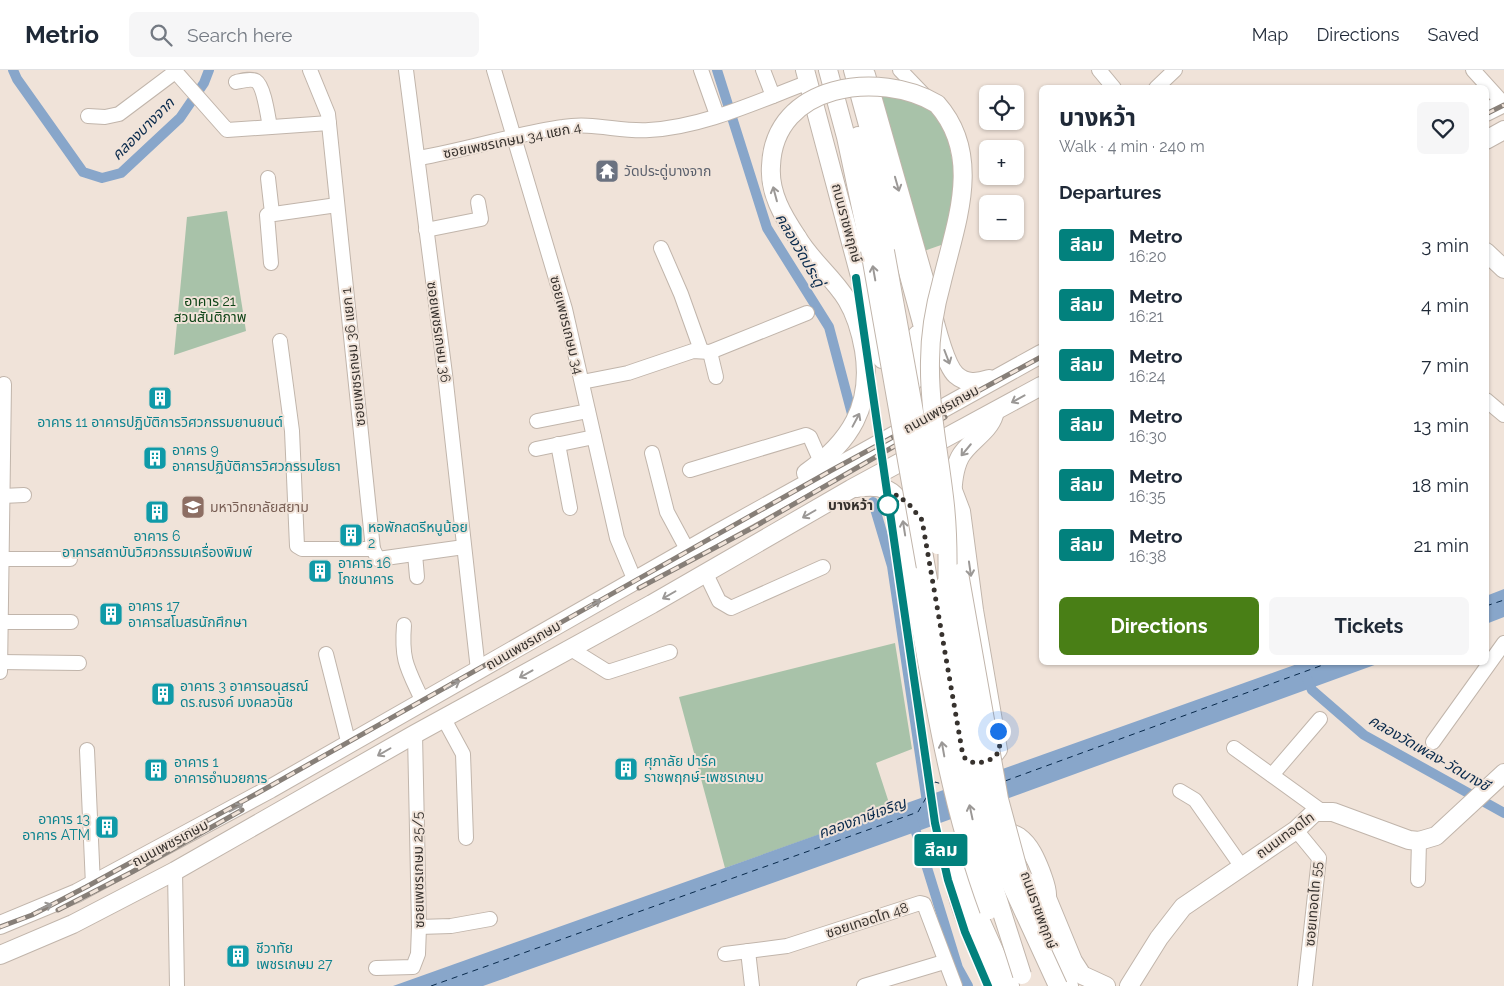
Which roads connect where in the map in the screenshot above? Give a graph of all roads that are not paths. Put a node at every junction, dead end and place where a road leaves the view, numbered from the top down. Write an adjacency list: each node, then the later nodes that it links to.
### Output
1 (310, 70): 26 (street, ซอยเพชรเกษม 36 แยก 1)
2 (406, 70): 31 (street, ซอยเพชรเกษม 36)
3 (494, 70): 29 (street, ซอยเพชรเกษม 34)
4 (701, 70): 24 (street)
5 (763, 70): 21 (street)
6 (828, 70): 39 (main road, ถนนราชพฤกษ์)
7 (842, 70): 39 (main road, ถนนราชพฤกษ์)
8 (853, 70): 33 (main road)
9 (864, 70): 33 (main road); 50 (main road, one-way to 50)
10 (900, 70): 40 (street)
11 (1099, 70): 17 (street)
12 (1175, 70): 18 (street)
13 (1473, 70): 19 (street)
14 (174, 71): 25 (street); 27 (street)
15 (807, 76): 21 (street, ซอยเพชรเกษม 34 แยก 4); 49 (main road, ถนนราชพฤกษ์)
16 (236, 82): 27 (street)
17 (1112, 85)
18 (1159, 85)
19 (1487, 85)
20 (1489, 87): 22 (street)
21 (773, 96): 24 (street, ซอยเพชรเกษม 34 แยก 4)
22 (1504, 103): 23 (main road)
23 (1489, 110)
24 (720, 115): 29 (street, ซอยเพชรเกษม 34 แยก 4)
25 (88, 116)
26 (329, 123): 27 (street); 35 (street, ซอยเพชรเกษม 36 แยก 1)
27 (270, 127)
28 (1504, 130): 30 (main road)
29 (514, 137): 31 (street, ซอยเพชรเกษม 34 แยก 4); 52 (street, ซอยเพชรเกษม 34)
30 (1489, 138)
31 (418, 158): 37 (street, ซอยเพชรเกษม 36)
32 (268, 178): 36 (street)
33 (882, 180): 44 (main road)
34 (478, 202): 37 (street)
35 (337, 205): 36 (street); 79 (street, ซอยเพชรเกษม 36 แยก 1)
36 (272, 213): 42 (street)
37 (426, 230): 78 (street, ซอยเพชรเกษม 36)
38 (661, 248): 47 (street)
39 (878, 250): 89 (main road, ถนนราชพฤกษ์, bridge); 132 (main road, ถนนราชพฤกษ์, one-way to 39, bridge)
40 (954, 250)
41 (1489, 255): 43 (main road)
42 (271, 263)
43 (1504, 269)
44 (911, 282): 49 (main road); 57 (main road)
45 (807, 313): 47 (street)
46 (280, 341): 79 (street)
47 (705, 351): 51 (street); 52 (street)
48 (1039, 355): 50 (main road, ถนนเพชรเกษม)
49 (884, 366): 61 (main road, ถนนราชพฤกษ์)
50 (1000, 376): 57 (main road, ถนนเพชรเกษม)
51 (716, 377)
52 (582, 382): 56 (street, ซอยเพชรเกษม 34)
53 (4, 384): 73 (street)
54 (1039, 387): 58 (main road, ถนนเพชรเกษม, one-way to 58)
55 (1489, 402): 59 (street)
56 (588, 411): 60 (street); 62 (street, ซอยเพชรเกษม 34)
57 (937, 411): 61 (main road, ถนนเพชรเกษม); 63 (main road)
58 (995, 412): 63 (main road); 68 (main road, ถนนเพชรเกษม); 74 (main road, one-way to 74)
59 (1504, 415)
60 (537, 421)
61 (900, 432): 63 (main road); 77 (main road, ถนนเพชรเกษม)
62 (594, 437): 64 (street); 87 (street, ซอยเพชรเกษม 34)
63 (924, 438): 68 (main road)
64 (558, 444): 65 (street); 75 (street)
65 (536, 448)
66 (652, 453): 80 (street)
67 (821, 462): 69 (street); 77 (main road); 89 (main road, one-way to 89, bridge)
68 (900, 463): 70 (main road, ถนนเพชรเกษม)
69 (690, 470)
70 (851, 489): 72 (main road); 85 (main road, ถนนเพชรเกษม, one-way to 85)
71 (24, 495): 73 (street)
72 (896, 495): 76 (street); 132 (main road, one-way to 72, bridge)
73 (2, 496): 82 (street)
74 (954, 496): 76 (street); 76 (street, one-way to 76); 126 (main road, bridge)
75 (570, 508)
76 (920, 515)
77 (720, 532): 80 (main road, ถนนเพชรเกษม)
78 (464, 547): 81 (street); 101 (street, ซอยเพชรเกษม 36)
79 (373, 549): 81 (street)
80 (688, 551): 87 (main road, ถนนเพชรเกษม)
81 (415, 554): 86 (street)
82 (1, 559): 83 (street); 88 (street)
83 (70, 559)
84 (823, 567): 85 (street)
85 (706, 574): 94 (main road, ถนนเพชรเกษม, one-way to 94)
86 (417, 577)
87 (635, 581): 101 (main road, ถนนเพชรเกษม, one-way to 87)
88 (0, 586): 92 (street)
89 (947, 595): 126 (main road, ถนนราชพฤกษ์, bridge)
90 (71, 622): 92 (street)
91 (404, 625): 103 (street)
92 (0, 631): 97 (street)
93 (1504, 643): 99 (street)
94 (571, 649): 95 (street); 105 (main road, ถนนเพชรเกษม, one-way to 105)
95 (670, 652)
96 (326, 654): 109 (street)
97 (0, 662): 98 (street); 102 (street)
98 (79, 663)
99 (1489, 664)
100 (1488, 665): 108 (street)
101 (478, 670): 103 (main road, ถนนเพชรเกษม, one-way to 101)
102 (0, 672)
103 (423, 702): 104 (main road, ถนนเพชรเกษม)
104 (402, 714): 107 (main road); 109 (main road, ถนนเพชรเกษม)
105 (444, 719): 107 (main road, ถนนเพชรเกษม); 117 (street)
106 (1320, 719): 113 (street)
107 (415, 734): 120 (main road, ถนนเพชรเกษม, one-way to 120); 125 (street, ซอยเพชรเกษม 25/5)
108 (1433, 742)
109 (350, 745): 122 (main road, ถนนเพชรเกษม, one-way to 109)
110 (1234, 748): 113 (street)
111 (87, 750): 122 (street)
112 (1504, 774): 118 (main road)
113 (1272, 775): 115 (street)
114 (1180, 791): 119 (street)
115 (1320, 810): 116 (main road, ถนนเทอดไท); 118 (main road, ถนนเทอดไท)
116 (1296, 830): 119 (main road, ถนนเทอดไท); 142 (street, ซอยเทอดไท 55)
117 (466, 838)
118 (1419, 842): 121 (street)
119 (1242, 867): 134 (main road, ถนนเทอดไท)
120 (175, 871): 129 (main road, ถนนเพชรเกษม); 135 (street)
121 (1418, 880)
122 (93, 885): 124 (main road, ถนนเพชรเกษม, one-way to 122)
123 (490, 918): 125 (street)
124 (0, 925)
125 (419, 927): 131 (street, ซอยเพชรเกษม 25/5)
126 (1033, 928): 140 (main road, ถนนราชพฤกษ์, bridge)
127 (748, 951): 128 (street, ซอยเทอดไท 48); 130 (street, ซอยเทอดไท 48); 136 (street)
128 (725, 954)
129 (0, 955)
130 (944, 962): 137 (street); 138 (street, ซอยเทอดไท 48)
131 (376, 968)
132 (1020, 982): 141 (main road, ถนนราชพฤกษ์)
133 (1096, 984): 139 (main road)
134 (1127, 984)
135 (177, 986)
136 (752, 986)
137 (864, 986)
138 (954, 986)
139 (996, 986)
140 (1058, 986)
141 (1070, 986)
142 (1305, 986)

